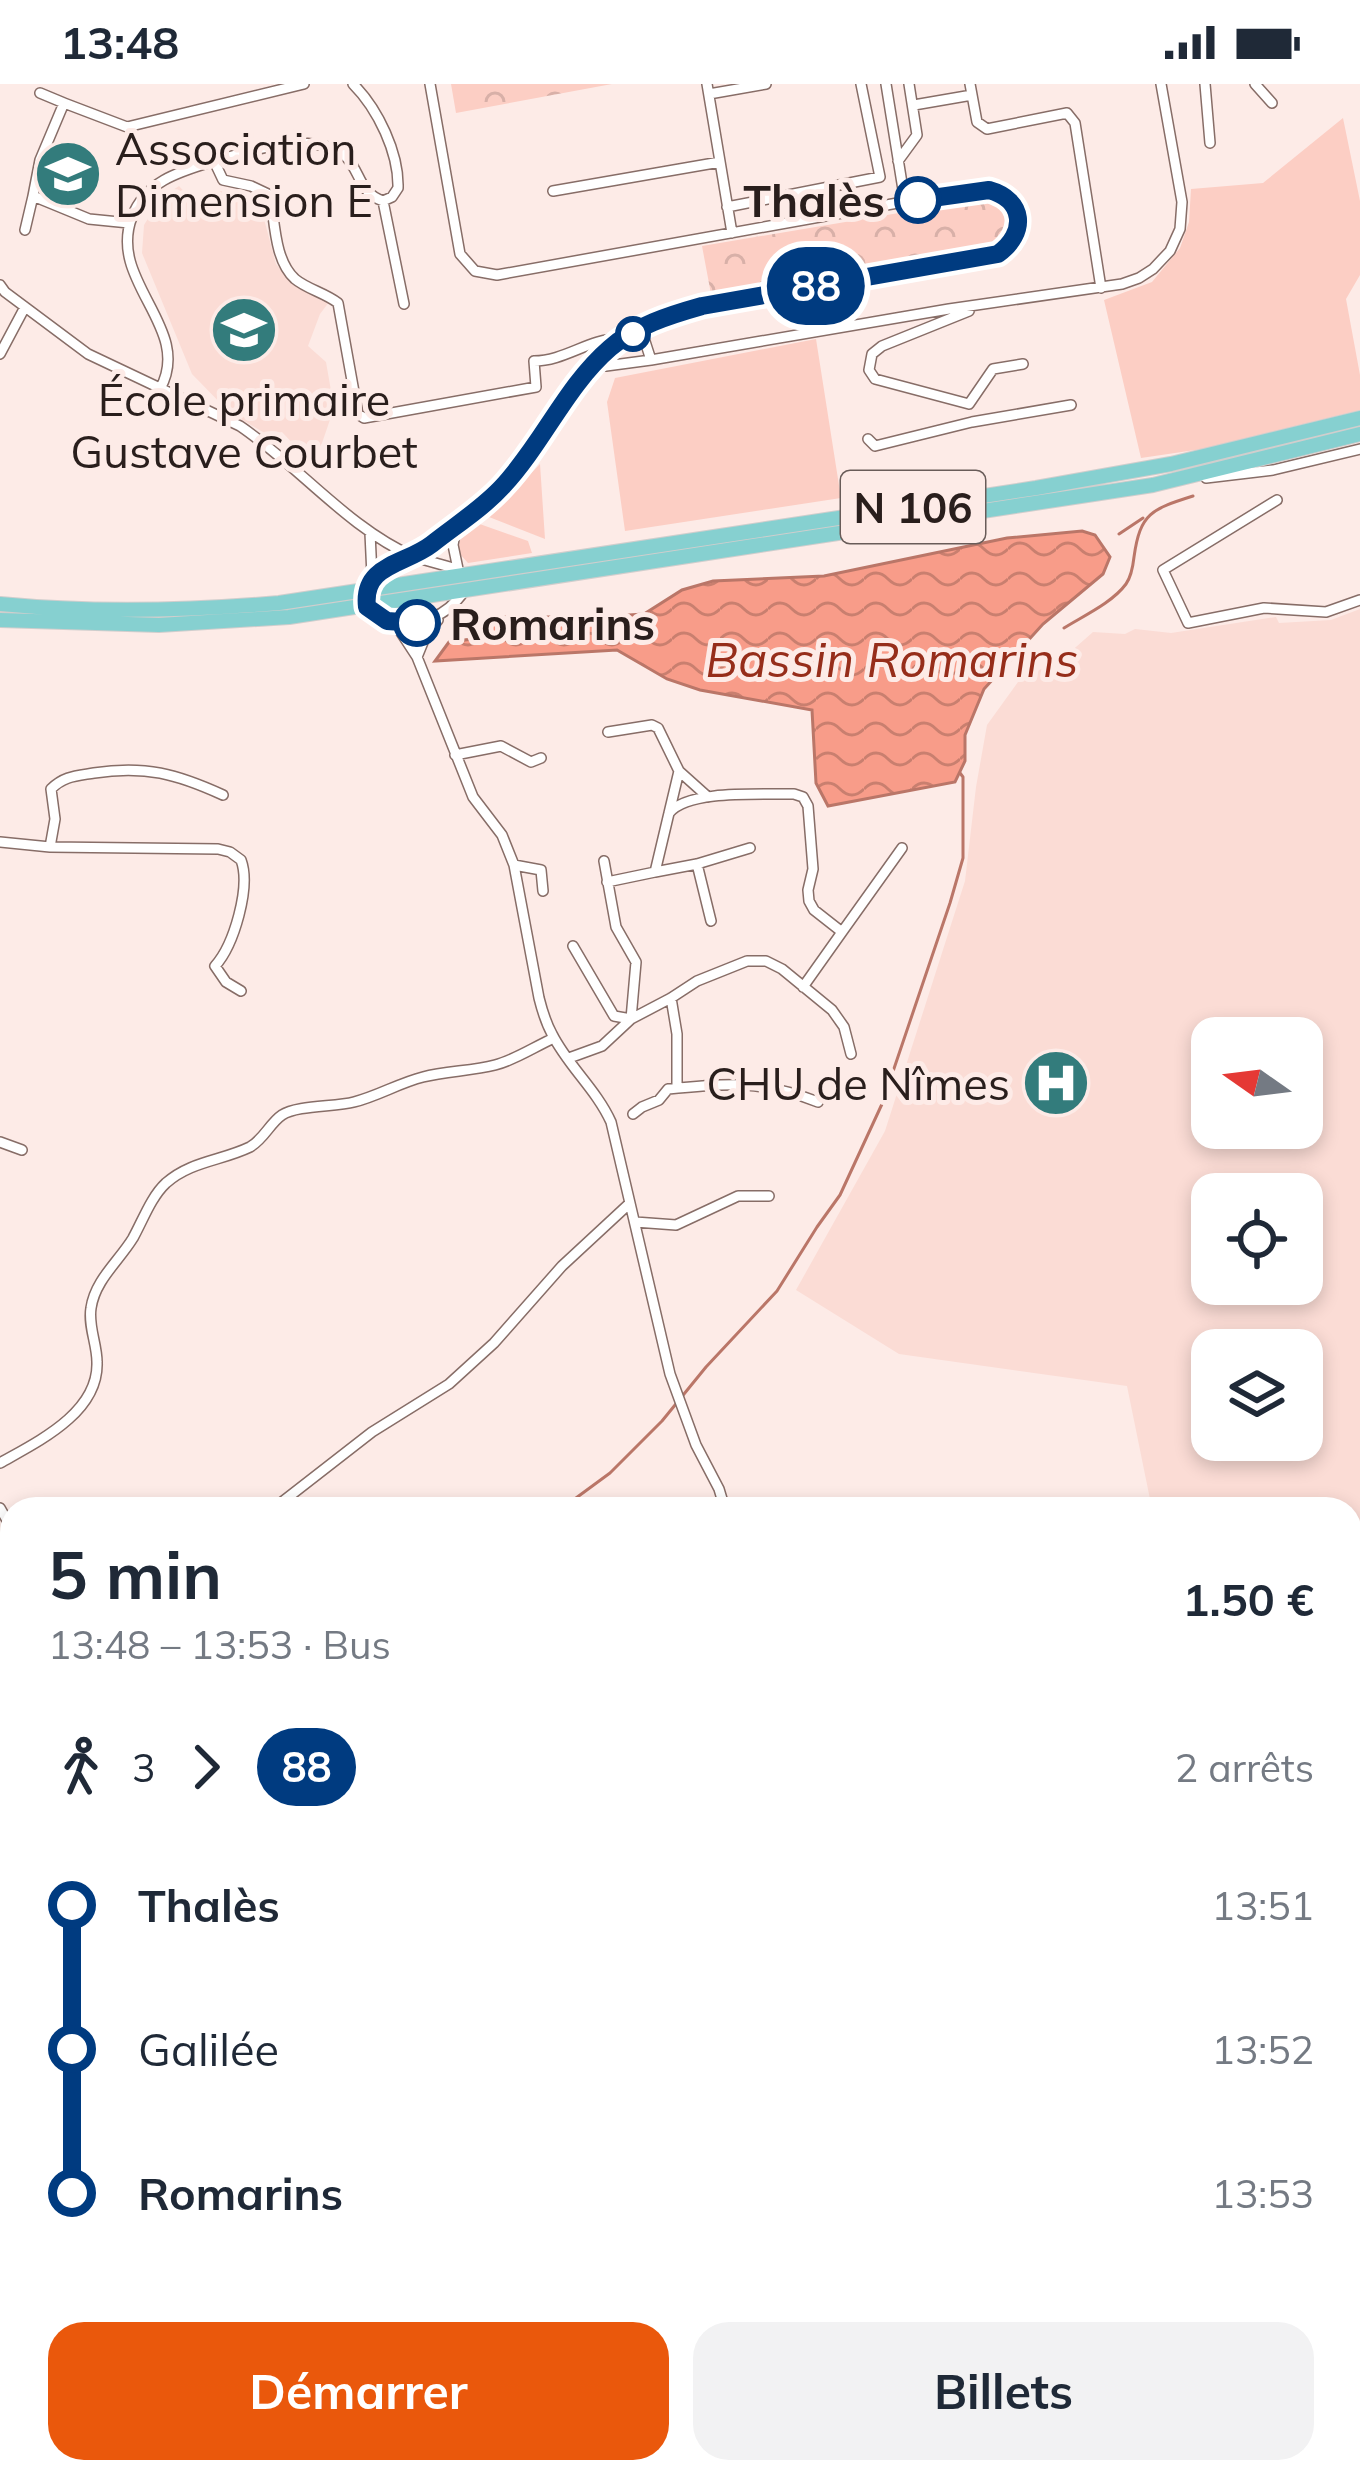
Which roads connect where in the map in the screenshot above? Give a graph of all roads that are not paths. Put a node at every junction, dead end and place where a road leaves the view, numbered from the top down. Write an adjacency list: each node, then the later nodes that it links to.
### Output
1 (304, 84): 14 (street)
2 (353, 84): 23 (street)
3 (430, 84): 28 (street)
4 (766, 84): 11 (street)
5 (861, 84): 25 (street)
6 (886, 84): 19 (street)
7 (909, 84): 16 (street)
8 (1161, 84): 30 (street)
9 (1205, 84): 17 (street)
10 (1255, 84): 15 (street)
11 (708, 89): 20 (street)
12 (971, 89): 16 (street); 30 (street)
13 (40, 93): 14 (street)
14 (64, 103): 22 (street)
15 (1272, 103)
16 (914, 105): 19 (street)
17 (1210, 143)
18 (214, 161): 23 (street); 26 (street); 35 (street)
19 (898, 161): 24 (street)
20 (720, 162): 21 (street); 25 (street)
21 (553, 191)
22 (33, 196): 26 (street); 27 (street)
23 (383, 201): 31 (street)
24 (904, 202): 28 (street); 34 (street)
25 (727, 207): 28 (street)
26 (129, 223): 40 (street)
27 (25, 230)
28 (731, 233)
29 (0, 285): 33 (street)
30 (1101, 288): 32 (street)
31 (404, 304)
32 (980, 306): 37 (street); 41 (street)
33 (25, 307): 36 (street); 40 (street)
34 (641, 329): 35 (street); 37 (street)
35 (624, 339): 38 (street)
36 (0, 354)
37 (651, 360): 38 (street)
38 (596, 364): 50 (street)
39 (1023, 364): 41 (street)
40 (160, 389): 51 (street)
41 (969, 404): 44 (street)
42 (1071, 405): 44 (street)
43 (1360, 418): 53 (main road, N 106)
44 (972, 422): 46 (street)
45 (1360, 434): 48 (main road, N 106)
46 (868, 439)
47 (1360, 449): 48 (street)
48 (1154, 485): 53 (main road, N 106)
49 (1277, 500): 55 (street)
50 (455, 528): 52 (street); 53 (street)
51 (370, 532): 52 (street); 54 (street)
52 (414, 557): 53 (street); 54 (street)
53 (462, 579): 54 (main road, N 106); 57 (street)
54 (368, 591): 56 (main road, N 106); 58 (main road, N 106); 59 (street)
55 (1360, 600)
56 (0, 604)
57 (440, 617): 59 (street); 60 (street)
58 (0, 620)
59 (387, 621): 60 (street)
60 (417, 657): 62 (street)
61 (608, 732): 64 (street)
62 (455, 755): 63 (street); 74 (street)
63 (541, 758)
64 (680, 771): 66 (street); 67 (street)
65 (223, 795): 69 (street)
66 (708, 797): 67 (street); 79 (street)
67 (669, 813): 75 (street)
68 (0, 842): 69 (street)
69 (50, 847): 82 (street)
70 (750, 848): 73 (street)
71 (902, 848): 79 (street)
72 (604, 861): 76 (street)
73 (697, 864): 75 (street); 78 (street)
74 (514, 865): 77 (street); 85 (street)
75 (655, 872): 76 (street)
76 (608, 882): 84 (street)
77 (543, 891)
78 (711, 921)
79 (842, 932): 81 (street)
80 (573, 946): 84 (street)
81 (803, 987): 83 (street); 86 (street)
82 (242, 991)
83 (671, 998): 84 (street); 88 (street)
84 (631, 1019): 87 (street)
85 (554, 1038): 87 (street); 96 (street)
86 (851, 1054)
87 (569, 1058): 94 (street)
88 (677, 1088): 89 (street); 90 (street)
89 (818, 1102)
90 (633, 1114)
91 (0, 1142): 92 (street)
92 (22, 1150)
93 (769, 1196): 95 (street)
94 (630, 1203): 95 (street); 97 (street)
95 (635, 1222): 98 (street)
96 (0, 1462)
97 (289, 1497)
98 (720, 1497)

